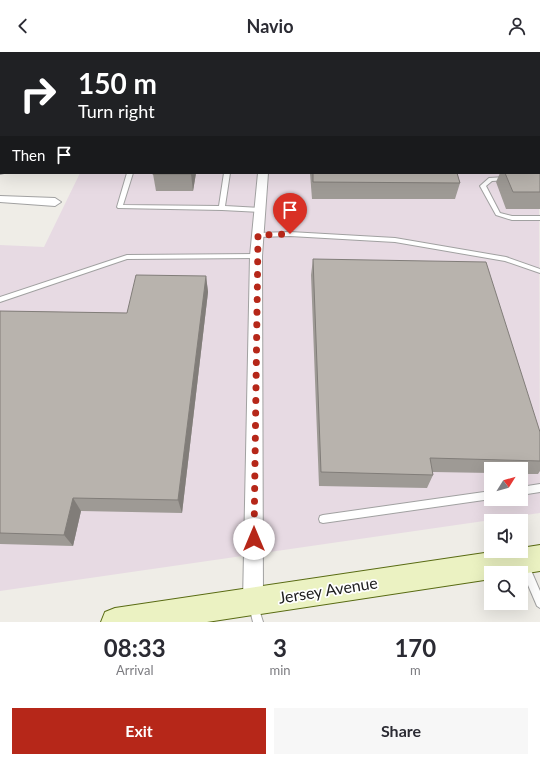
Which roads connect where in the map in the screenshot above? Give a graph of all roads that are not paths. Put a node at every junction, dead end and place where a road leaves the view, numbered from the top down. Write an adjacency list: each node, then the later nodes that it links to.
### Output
1 (130, 174): 7 (lane)
2 (227, 174): 7 (lane)
3 (263, 174): 8 (street)
4 (512, 180): 9 (lane)
5 (0, 199): 6 (street)
6 (55, 202)
7 (222, 208): 8 (lane)
8 (260, 210): 10 (street)
9 (540, 218)
10 (258, 235): 11 (street); 12 (lane)
11 (256, 256): 13 (lane); 20 (street)
12 (540, 271)
13 (0, 300)
14 (540, 488): 15 (lane)
15 (528, 490)
16 (484, 496): 17 (lane)
17 (323, 519)
18 (531, 559): 19 (lane); 20 (main road, Jersey Avenue)
19 (540, 603)
20 (255, 612): 21 (main road, Jersey Avenue)
21 (115, 622)

